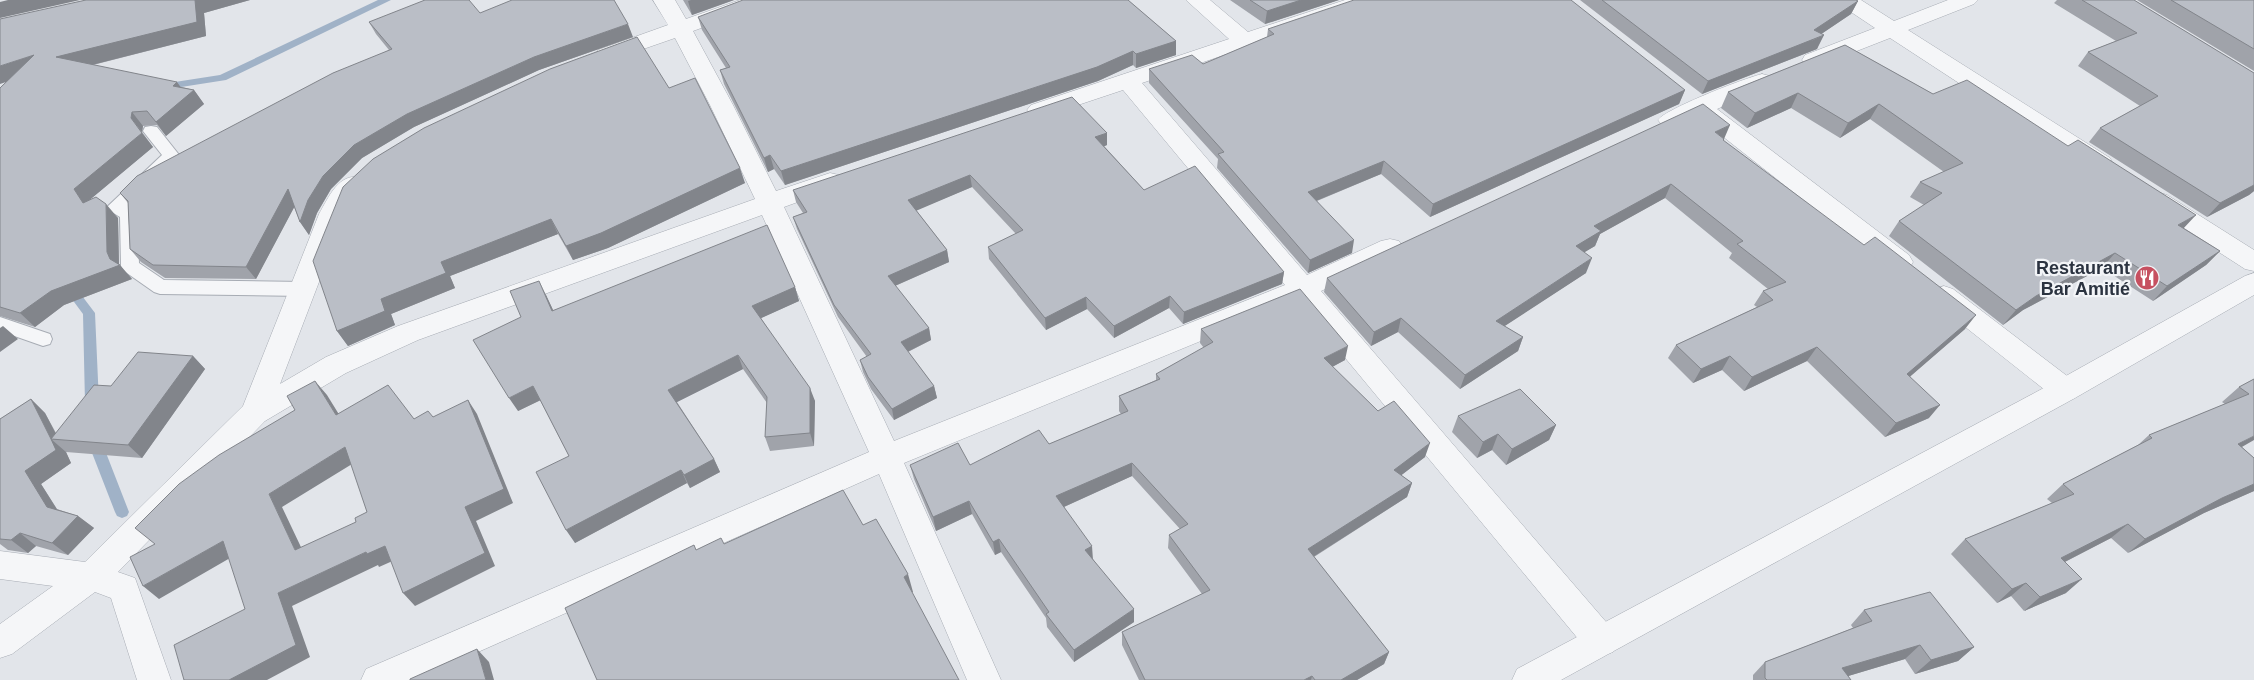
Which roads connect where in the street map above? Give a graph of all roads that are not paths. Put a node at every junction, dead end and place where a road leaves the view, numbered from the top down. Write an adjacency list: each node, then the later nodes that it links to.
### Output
1 (664, 0): 7 (street)
2 (760, 0): 7 (street)
3 (1197, 0): 9 (street)
4 (1366, 0): 9 (street)
5 (1846, 0): 8 (street)
6 (1967, 0): 8 (street)
7 (681, 28): 10 (street); 19 (street)
8 (1890, 29): 13 (street); 21 (street)
9 (1246, 42): 11 (street)
10 (583, 64)
11 (1127, 80): 14 (street); 24 (street)
12 (1677, 89): 13 (street)
13 (1699, 106): 16 (street); 27 (street)
14 (1014, 118)
15 (151, 131): 23 (lane)
16 (1645, 131)
17 (372, 166): 23 (street)
18 (854, 173): 19 (street)
19 (769, 201): 28 (street); 29 (street)
20 (1410, 239): 24 (street)
21 (2254, 262)
22 (2254, 283): 27 (street)
23 (304, 289): 28 (street)
24 (1302, 289): 29 (street); 32 (street)
25 (0, 324): 26 (lane)
26 (42, 339)
27 (2065, 390): 32 (street)
28 (255, 413): 31 (street)
29 (887, 457): 35 (street); 36 (street)
30 (0, 565): 31 (street)
31 (91, 577): 33 (street); 34 (street)
32 (1601, 642): 37 (street)
33 (0, 643)
34 (154, 680)
35 (378, 680)
36 (984, 680)
37 (1529, 680)

